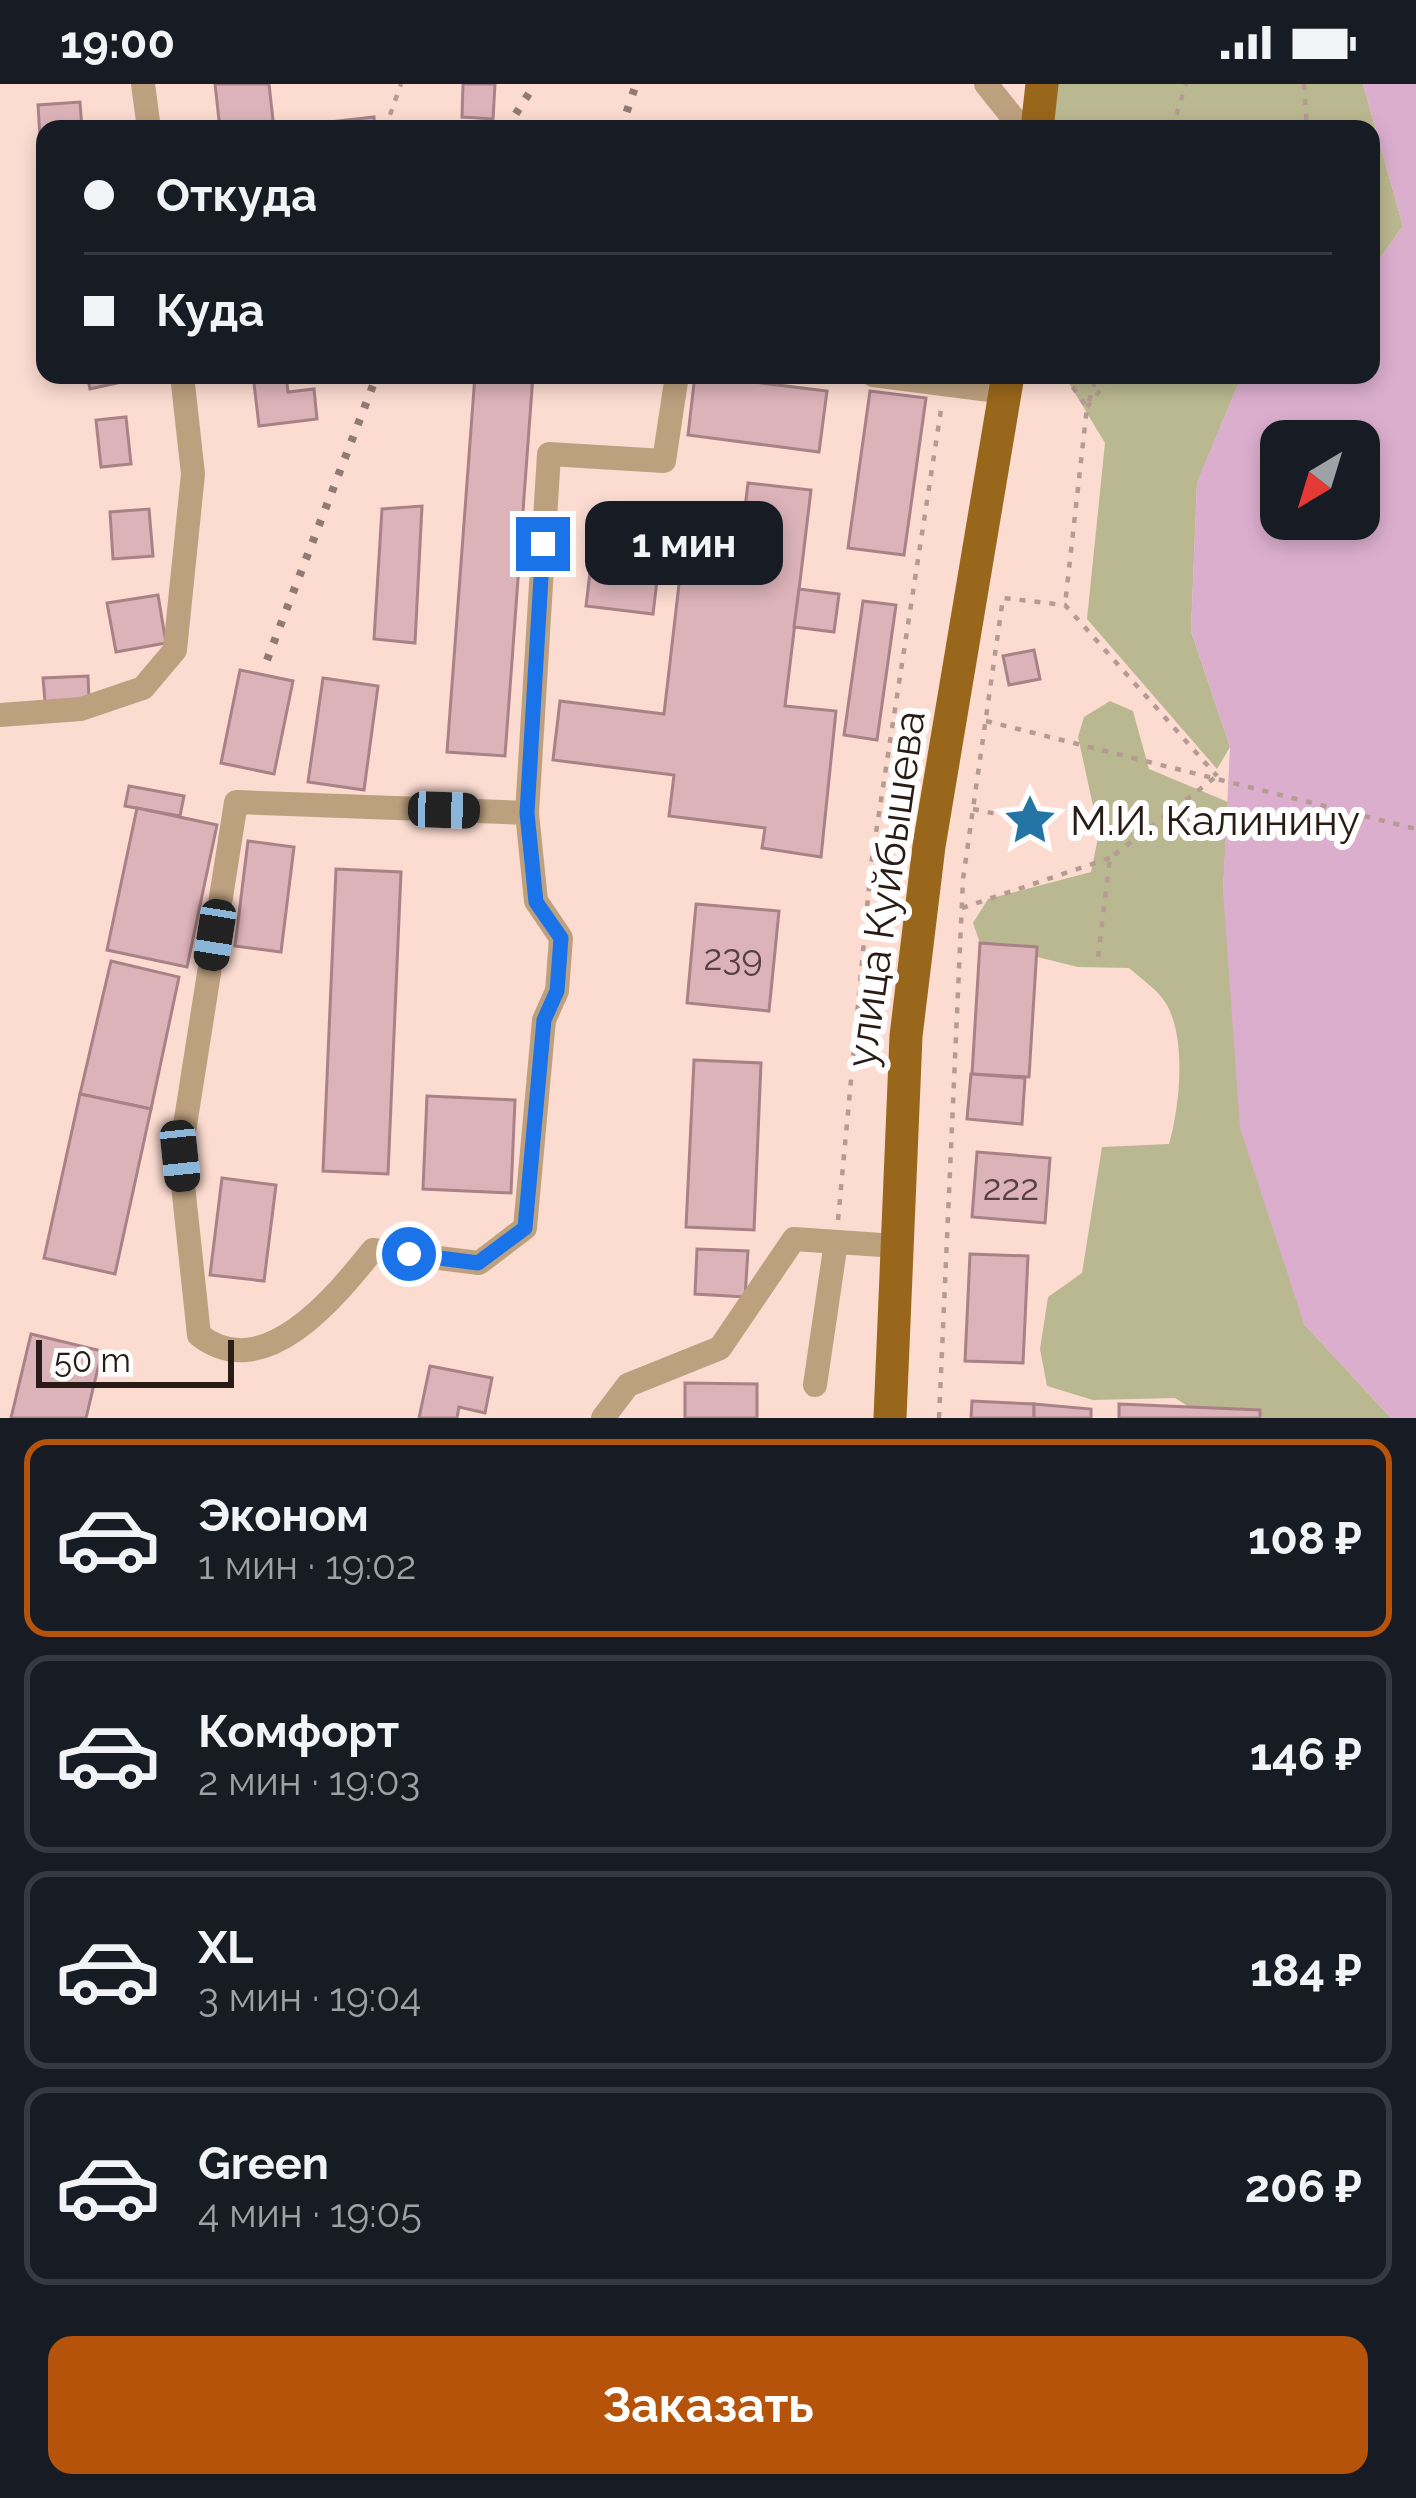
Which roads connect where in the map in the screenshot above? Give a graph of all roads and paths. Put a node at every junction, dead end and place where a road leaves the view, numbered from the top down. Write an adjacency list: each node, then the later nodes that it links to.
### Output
1 (142, 84): 7 (street)
2 (401, 84): 8 (path)
3 (986, 84): 9 (street)
4 (1042, 84): 10 (main road)
5 (1186, 84): 11 (path)
6 (1304, 84): 12 (path)
7 (148, 120)
8 (388, 120)
9 (1015, 120)
10 (1038, 120)
11 (1175, 120)
12 (1306, 120)
13 (183, 384): 23 (street)
14 (676, 384): 27 (street)
15 (938, 384): 20 (street)
16 (1006, 384): 20 (street); 34 (main road, улица Куйбышева)
17 (1070, 384): 21 (path)
18 (1094, 384): 21 (path)
19 (1105, 384): 21 (path)
20 (945, 385): 33 (path)
21 (1087, 407): 22 (path)
22 (1065, 605): 24 (path); 25 (path)
23 (0, 716)
24 (986, 721): 25 (path); 26 (path)
25 (1216, 776): 29 (path); 30 (path)
26 (973, 809): 28 (path); 31 (path)
27 (527, 813): 27 (street)
28 (1019, 819)
29 (1416, 829)
30 (1110, 858): 31 (path); 32 (path)
31 (962, 908): 38 (path)
32 (1098, 957)
33 (836, 1242): 34 (street); 35 (street); 36 (street)
34 (896, 1246): 37 (main road, улица Куйбышева)
35 (815, 1385)
36 (603, 1418)
37 (890, 1418)
38 (939, 1418)

